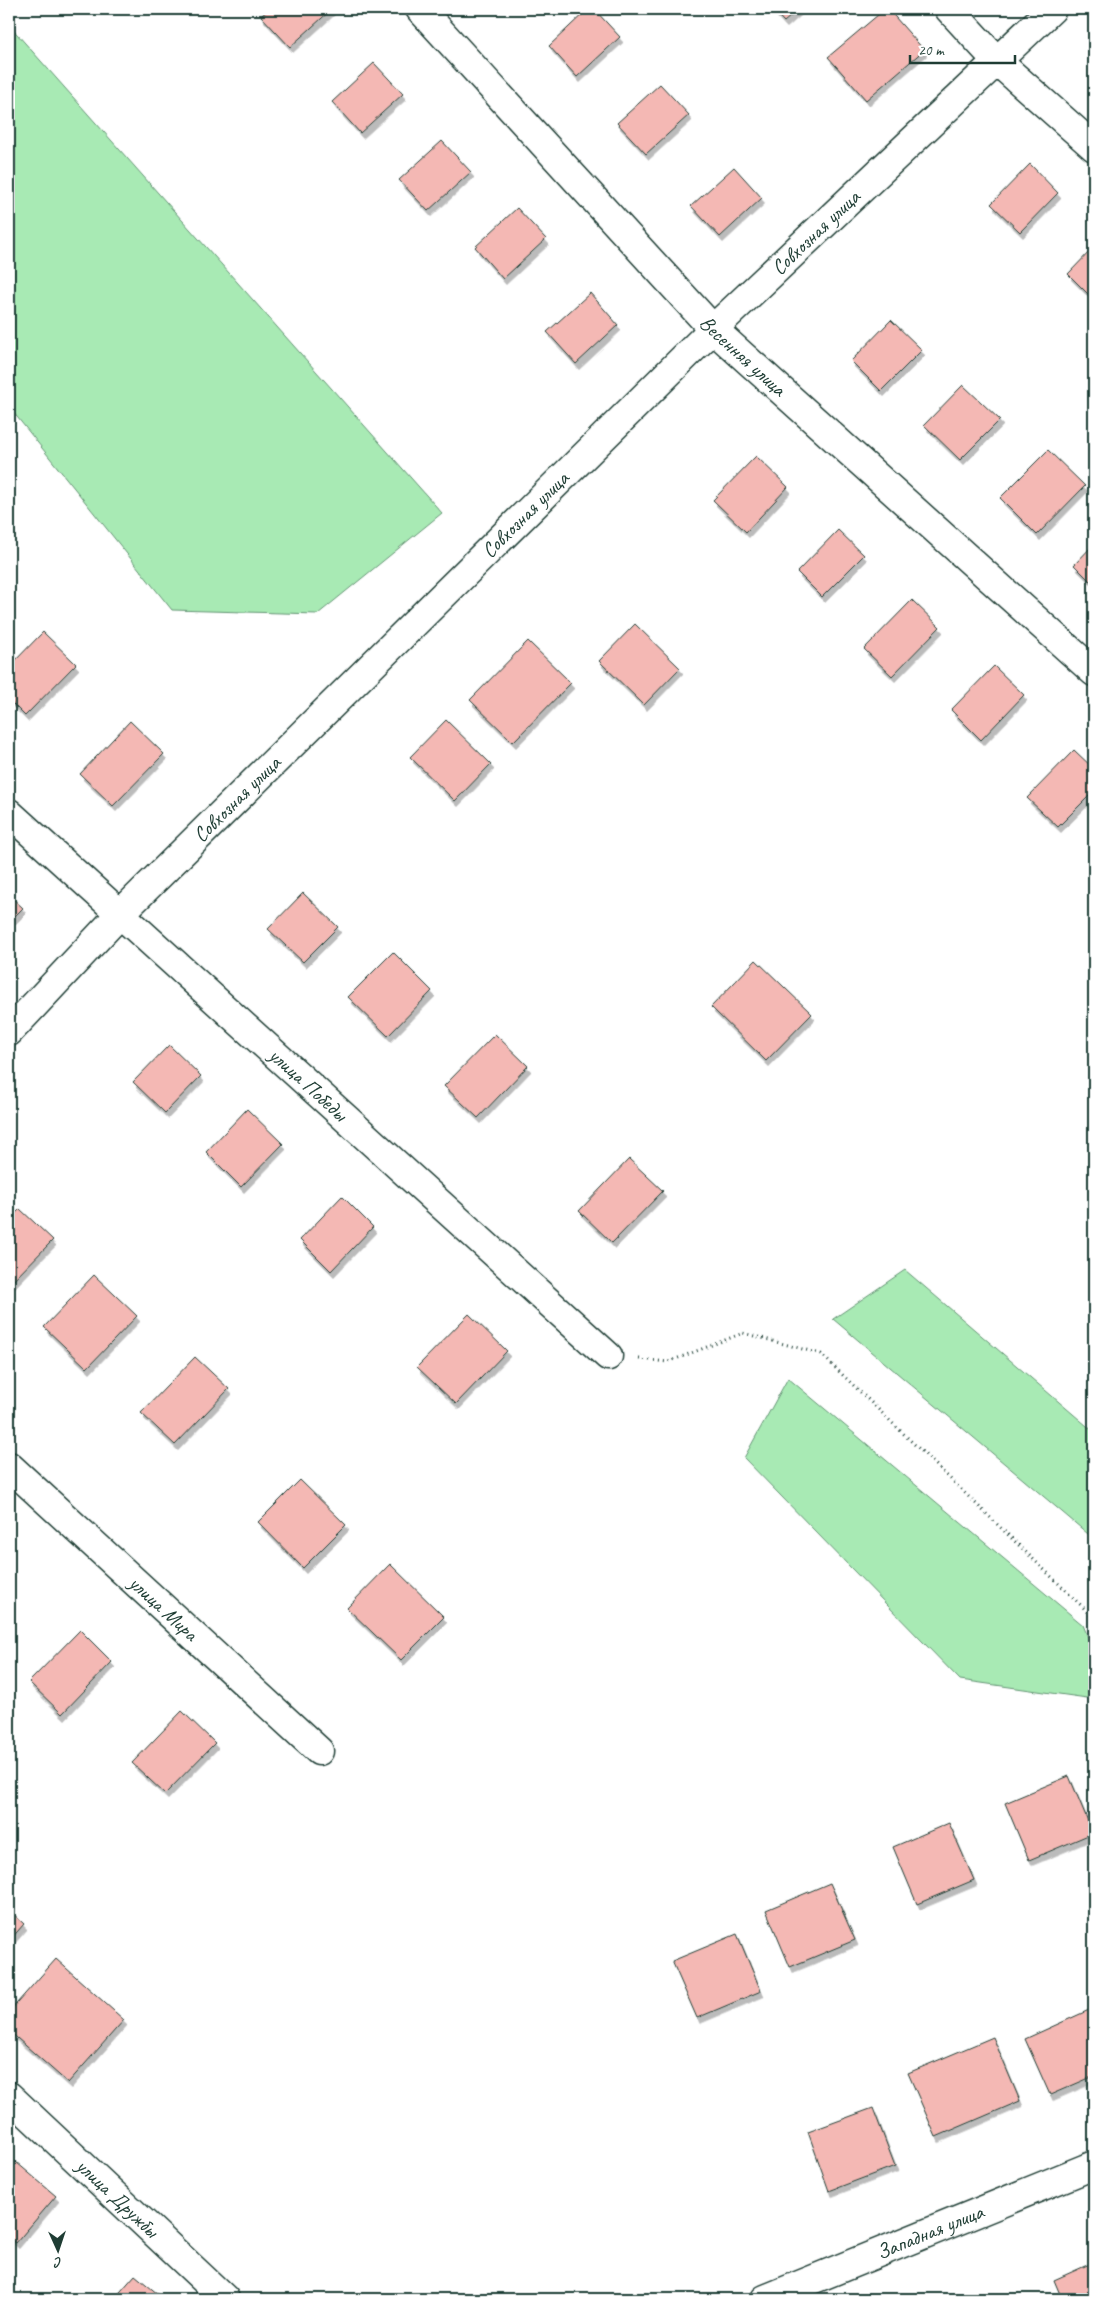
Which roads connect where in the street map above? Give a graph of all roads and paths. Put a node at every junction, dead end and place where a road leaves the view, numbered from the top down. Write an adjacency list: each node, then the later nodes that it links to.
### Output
1 (420, 9): 6 (street, Весенняя улица)
2 (950, 9): 4 (street)
3 (1052, 9): 4 (street, Совхозная улица)
4 (997, 61): 5 (street); 6 (street, Совхозная улица)
5 (1094, 147)
6 (713, 329): 7 (street, Весенняя улица); 9 (street, Совхозная улица)
7 (1094, 672)
8 (9, 813): 9 (street, улица Победы)
9 (120, 914): 10 (street, Совхозная улица); 11 (street, улица Победы)
10 (9, 1032)
11 (608, 1356): 13 (path)
12 (9, 1466): 14 (street, улица Мира)
13 (1094, 1621)
14 (320, 1750)
15 (9, 2096): 17 (street, улица Дружбы)
16 (1094, 2165): 18 (street, Западная улица)
17 (225, 2299)
18 (765, 2299)

